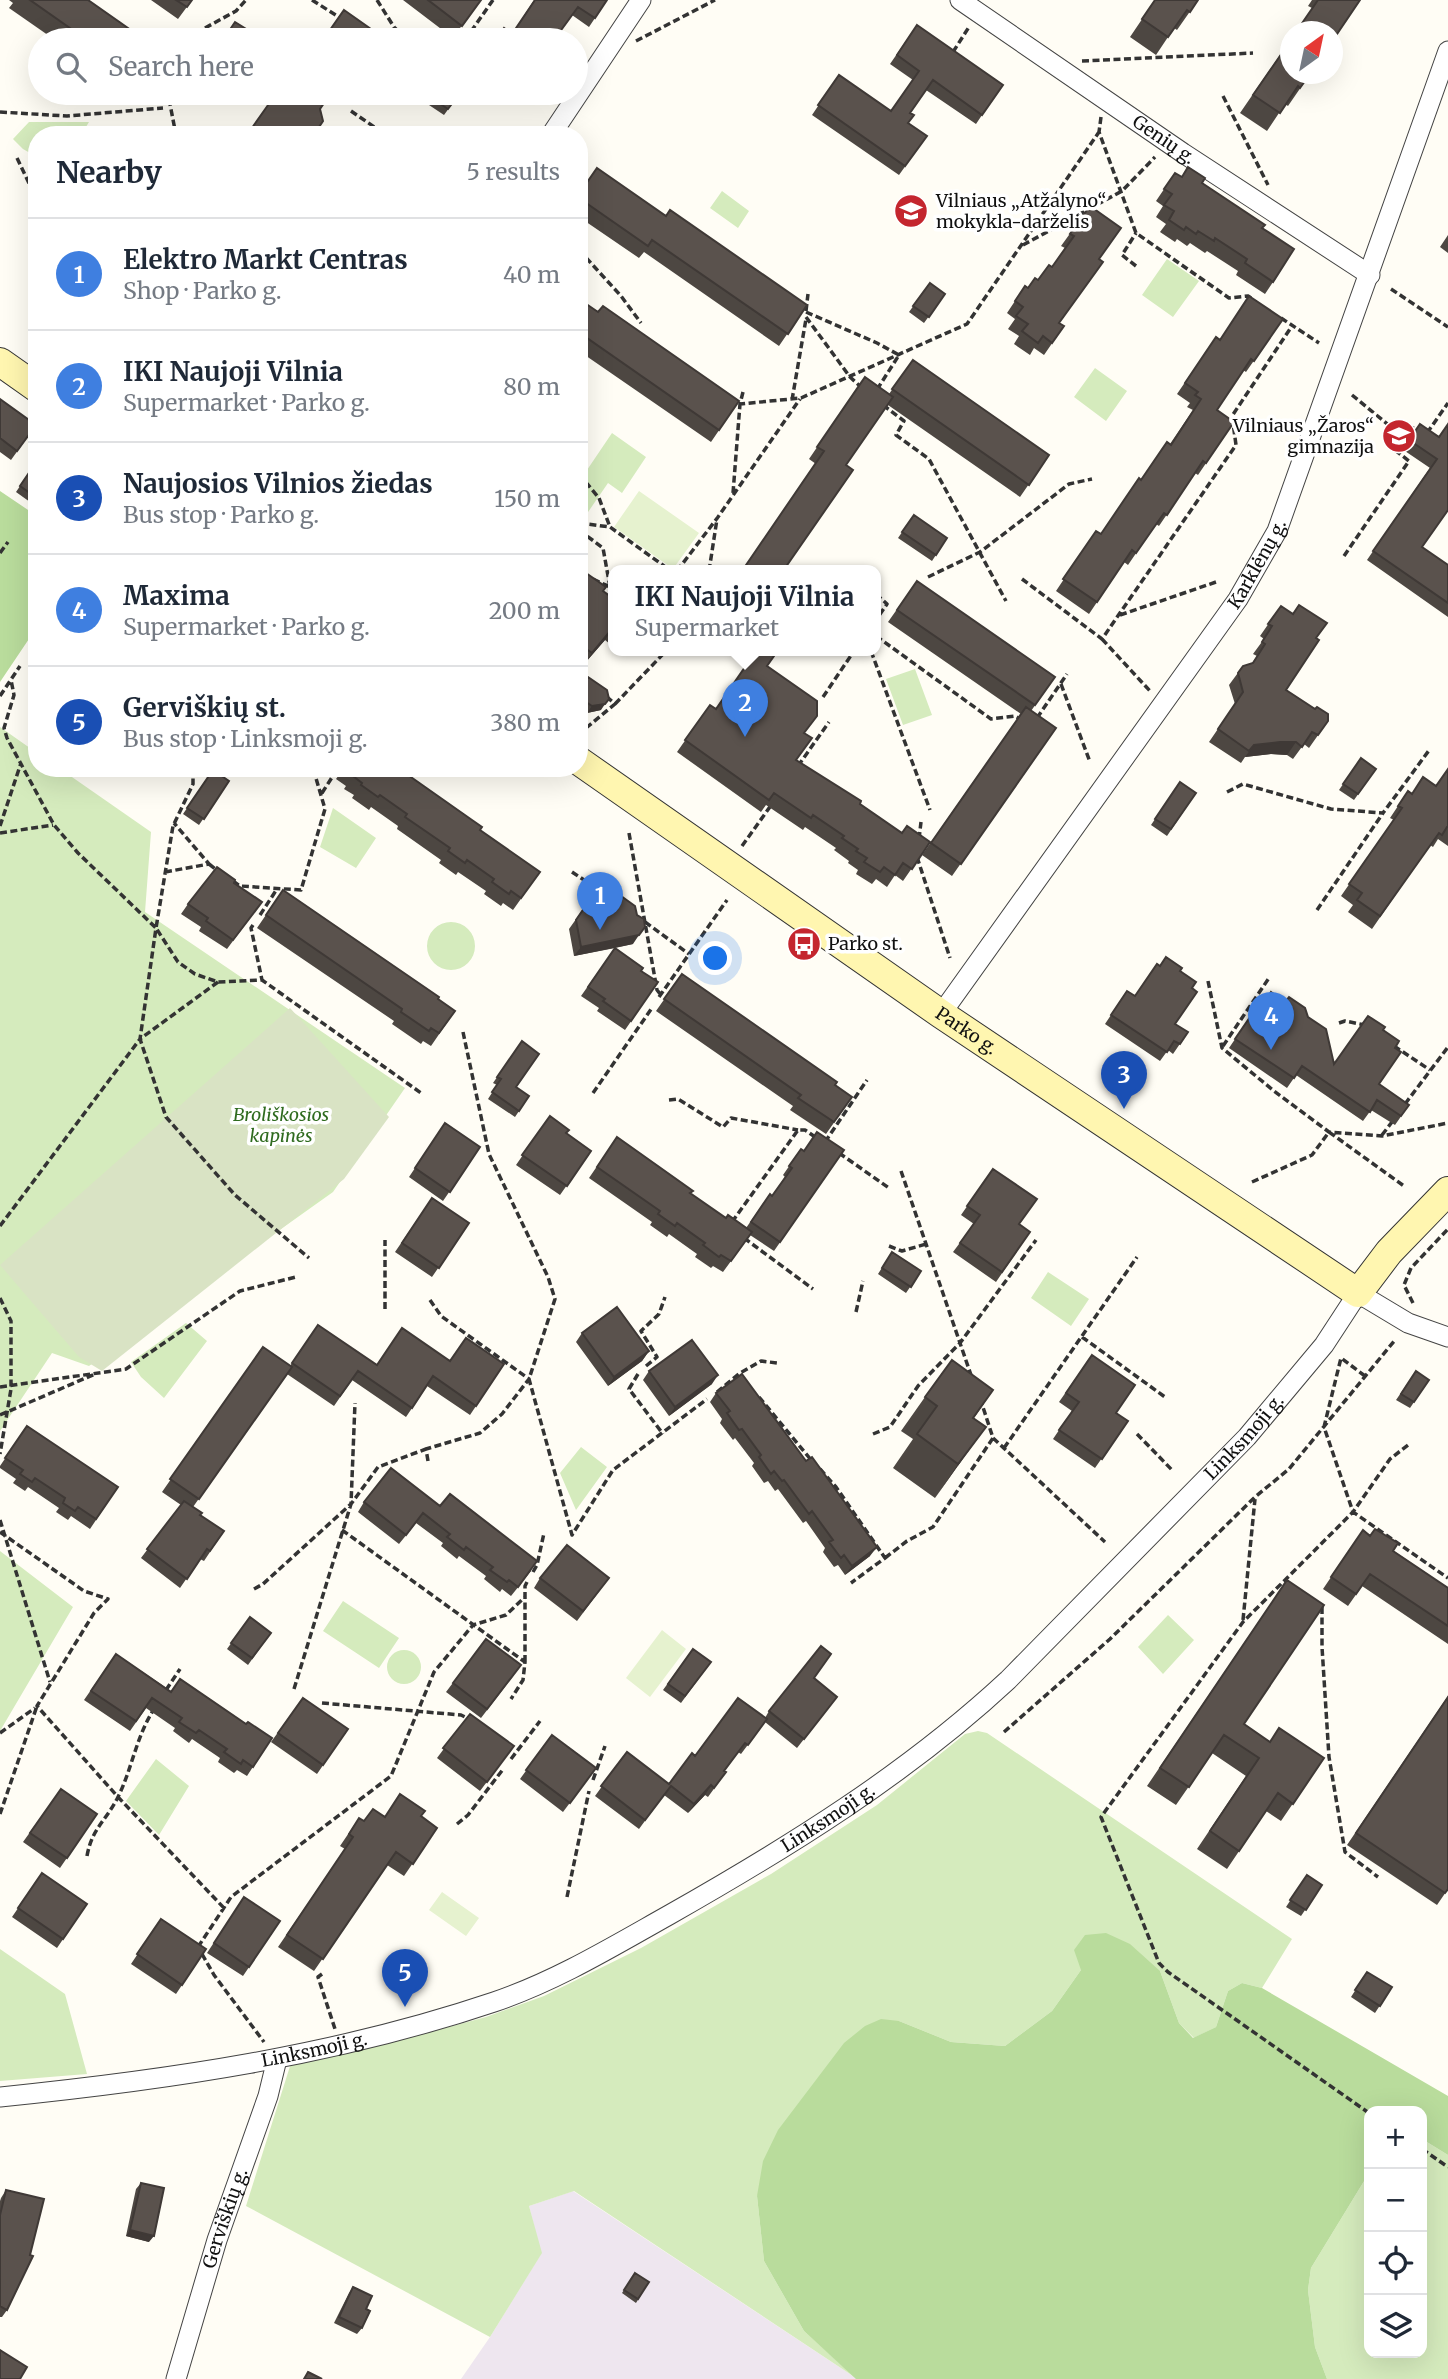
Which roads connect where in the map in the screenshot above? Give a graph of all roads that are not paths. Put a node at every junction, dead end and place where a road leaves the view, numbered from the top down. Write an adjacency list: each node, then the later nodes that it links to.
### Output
1 (641, 0): 4 (street)
2 (960, 0): 7 (street, Genių g.)
3 (1448, 51): 7 (street, Karklėnų g.)
4 (588, 80)
5 (571, 105): 6 (street)
6 (557, 126)
7 (1370, 275): 11 (street, Karklėnų g.)
8 (0, 362): 9 (main road)
9 (28, 382)
10 (588, 767): 11 (main road, Parko g.)
11 (941, 1014): 13 (main road, Parko g.)
12 (1448, 1191): 13 (main road, Linksmoji g.)
13 (1358, 1293): 14 (street); 15 (street, Linksmoji g.)
14 (1448, 1337)
15 (277, 2059): 16 (street, Linksmoji g.); 17 (street, Gerviškių g.)
16 (0, 2097)
17 (176, 2379)

